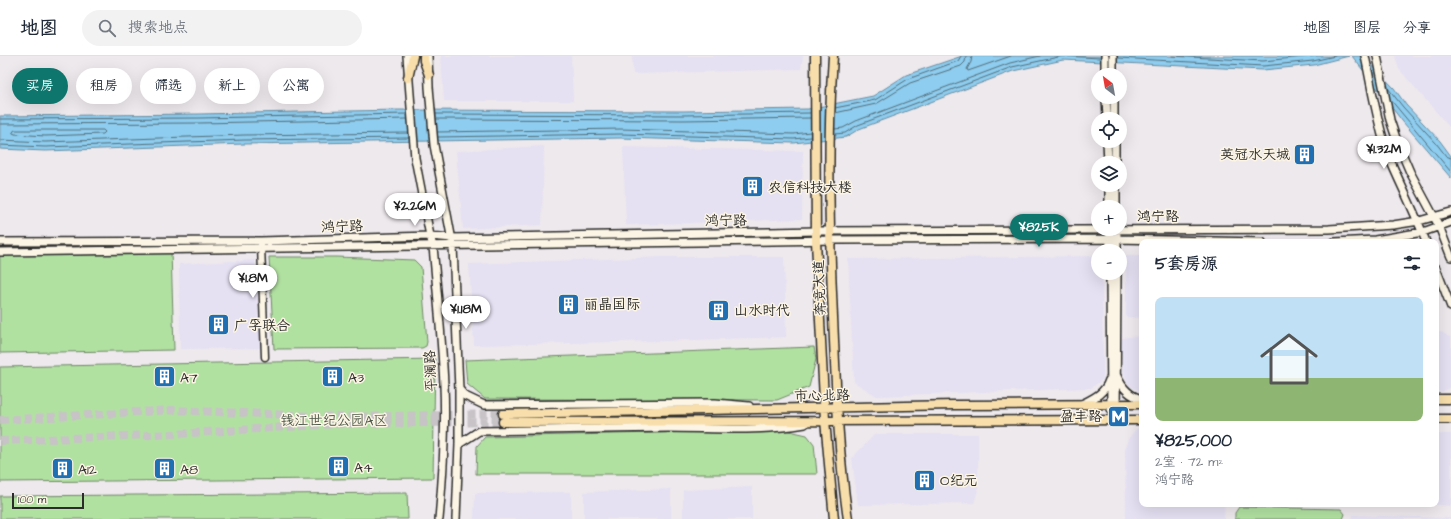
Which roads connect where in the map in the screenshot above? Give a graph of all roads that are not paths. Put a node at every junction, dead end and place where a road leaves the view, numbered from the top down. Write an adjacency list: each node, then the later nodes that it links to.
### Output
1 (407, 56): 15 (main road, 平澜路)
2 (413, 56): 15 (main road)
3 (424, 56): 14 (main road)
4 (428, 56): 14 (main road, 平澜路)
5 (816, 56): 24 (main road, 奔竞大道)
6 (828, 56): 16 (main road)
7 (832, 56): 16 (main road, 奔竞大道)
8 (1105, 56): 12 (main road)
9 (1113, 56): 13 (main road)
10 (1365, 56): 19 (main road)
11 (1377, 56): 18 (main road)
12 (1106, 68)
13 (1113, 68)
14 (429, 74): 35 (main road, 平澜路)
15 (408, 78): 27 (main road, 平澜路)
16 (831, 86): 25 (main road, 奔竞大道)
17 (1451, 212): 18 (main road, 鸿宁路)
18 (1434, 217): 19 (main road, 鸿宁路); 21 (main road)
19 (1419, 221): 23 (main road, 鸿宁路); 26 (main road)
20 (1451, 222): 21 (main road)
21 (1439, 226): 26 (main road); 41 (main road)
22 (1091, 229): 25 (main road, 鸿宁路)
23 (1127, 229)
24 (816, 230): 25 (main road, 鸿宁路); 33 (main road, 奔竞大道); 35 (main road, 鸿宁路)
25 (830, 231): 31 (main road, 奔竞大道)
26 (1423, 232): 29 (main road); 30 (main road)
27 (430, 236): 35 (main road, 鸿宁路); 36 (main road, 鸿宁路); 39 (main road, 平澜路)
28 (1113, 239): 31 (main road, 鸿宁路); 32 (main road, 鸿宁路); 37 (main road); 38 (main road)
29 (1381, 239)
30 (1425, 239)
31 (830, 240): 33 (main road, 鸿宁路); 55 (main road, 奔竞大道)
32 (1139, 240)
33 (816, 241): 35 (main road, 鸿宁路); 56 (main road, 奔竞大道)
34 (0, 242): 36 (main road, 鸿宁路)
35 (453, 242): 39 (main road, 鸿宁路); 48 (main road, 平澜路)
36 (261, 244): 39 (main road, 鸿宁路); 40 (main road, 鸿宁路); 46 (street)
37 (1112, 244)
38 (1115, 244)
39 (433, 246): 65 (main road, 平澜路)
40 (0, 252)
41 (1451, 257)
42 (1439, 276): 45 (main road)
43 (1110, 280): 47 (main road)
44 (1117, 280): 47 (main road)
45 (1451, 307)
46 (265, 357)
47 (1113, 374): 50 (main road); 52 (main road); 53 (main road)
48 (459, 389): 57 (main road); 64 (main road, 平澜路)
49 (1451, 394): 51 (main road)
50 (1139, 398)
51 (1443, 399)
52 (1081, 404): 53 (main road, 市心北路); 55 (main road, 市心北路)
53 (1114, 404): 54 (main road, 市心北路); 61 (main road)
54 (1139, 404)
55 (837, 407): 56 (main road, 市心北路); 60 (main road, 奔竞大道)
56 (825, 408): 57 (main road, 市心北路); 59 (main road, 奔竞大道)
57 (777, 409): 59 (main road, 市心北路)
58 (1439, 419): 63 (main road)
59 (825, 420): 60 (main road, 市心北路); 64 (main road); 67 (main road, 奔竞大道)
60 (837, 420): 61 (main road, 市心北路); 68 (main road, 奔竞大道)
61 (1113, 420): 62 (main road, 市心北路)
62 (1139, 420)
63 (1451, 420)
64 (459, 444): 66 (main road, 平澜路)
65 (439, 519)
66 (456, 519)
67 (834, 519)
68 (848, 519)

